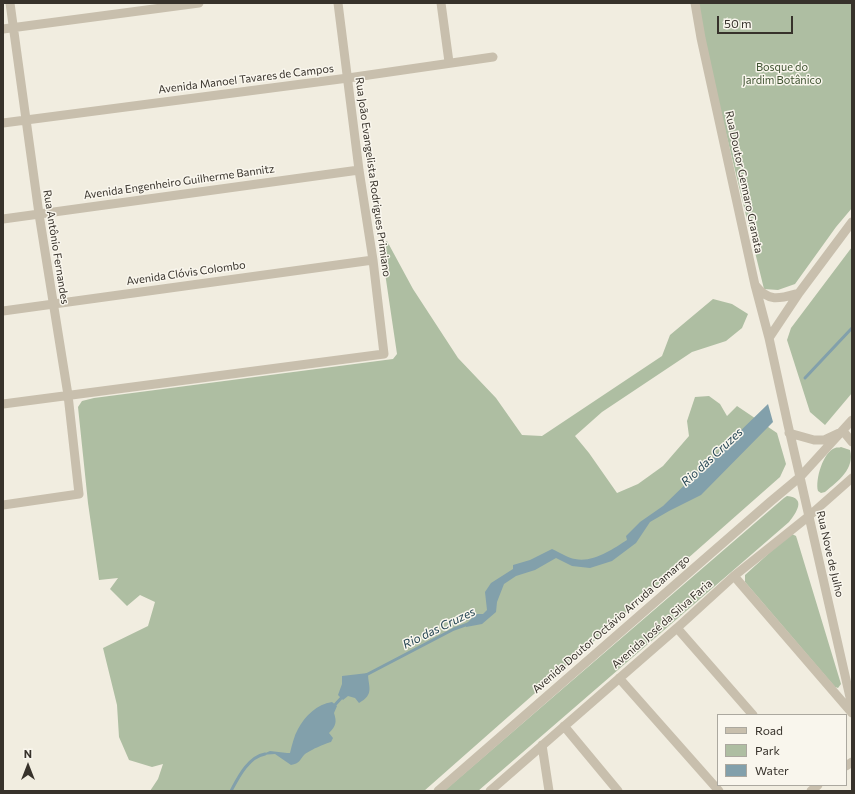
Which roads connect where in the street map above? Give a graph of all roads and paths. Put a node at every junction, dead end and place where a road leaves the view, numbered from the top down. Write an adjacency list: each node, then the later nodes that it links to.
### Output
1 (10, 3): 6 (street, Rua Antônio Fernandes)
2 (199, 3): 6 (street)
3 (338, 3): 10 (street, Rua João Evangelista Rodrigues Primiano)
4 (441, 3): 9 (street)
5 (695, 3): 18 (street, Rua Doutor Gennaro Granata)
6 (14, 27): 7 (street); 11 (street, Rua Antônio Fernandes)
7 (3, 29)
8 (492, 57): 9 (street, Avenida Manoel Tavares de Campos)
9 (449, 62): 10 (street, Avenida Manoel Tavares de Campos)
10 (348, 78): 11 (street, Avenida Manoel Tavares de Campos); 13 (street, Rua João Evangelista Rodrigues Primiano)
11 (26, 120): 12 (street, Avenida Manoel Tavares de Campos); 14 (street, Rua Antônio Fernandes)
12 (3, 123)
13 (359, 170): 14 (street, Avenida Engenheiro Guilherme Bannitz); 17 (street, Rua João Evangelista Rodrigues Primiano)
14 (39, 214): 15 (street, Avenida Engenheiro Guilherme Bannitz); 20 (street, Rua Antônio Fernandes)
15 (3, 219)
16 (852, 222): 19 (street)
17 (373, 260): 20 (street, Avenida Clóvis Colombo); 23 (street, Rua João Evangelista Rodrigues Primiano)
18 (755, 285): 19 (street); 22 (street, Rua Doutor Gennaro Granata)
19 (799, 293): 22 (street)
20 (53, 304): 21 (street, Avenida Clóvis Colombo); 23 (street, Rua Antônio Fernandes)
21 (3, 311)
22 (769, 338): 26 (street, Rua Doutor Gennaro Granata)
23 (68, 395): 24 (street); 31 (street, Rua Antônio Fernandes)
24 (3, 404)
25 (852, 420): 27 (street, Avenida Doutor Octávio Arruda Camargo)
26 (788, 429): 27 (street); 29 (street)
27 (844, 431): 28 (street); 29 (street, Avenida Doutor Octávio Arruda Camargo)
28 (852, 442)
29 (800, 477): 32 (street, Rua Nove de Julho); 41 (street, Avenida Doutor Octávio Arruda Camargo)
30 (852, 478): 32 (street, Avenida José da Silva Faria)
31 (3, 505)
32 (809, 516): 33 (street, Avenida José da Silva Faria); 36 (street, Rua Nove de Julho)
33 (734, 576): 34 (street, Avenida José da Silva Faria); 37 (street)
34 (677, 628): 35 (street, Avenida José da Silva Faria); 38 (street)
35 (619, 678): 39 (street, Avenida José da Silva Faria); 45 (street)
36 (852, 706)
37 (852, 713)
38 (752, 714)
39 (564, 726): 40 (street, Avenida José da Silva Faria); 44 (street)
40 (542, 746): 42 (street, Avenida José da Silva Faria); 43 (street)
41 (438, 791)
42 (490, 791)
43 (548, 791)
44 (618, 791)
45 (719, 791)

